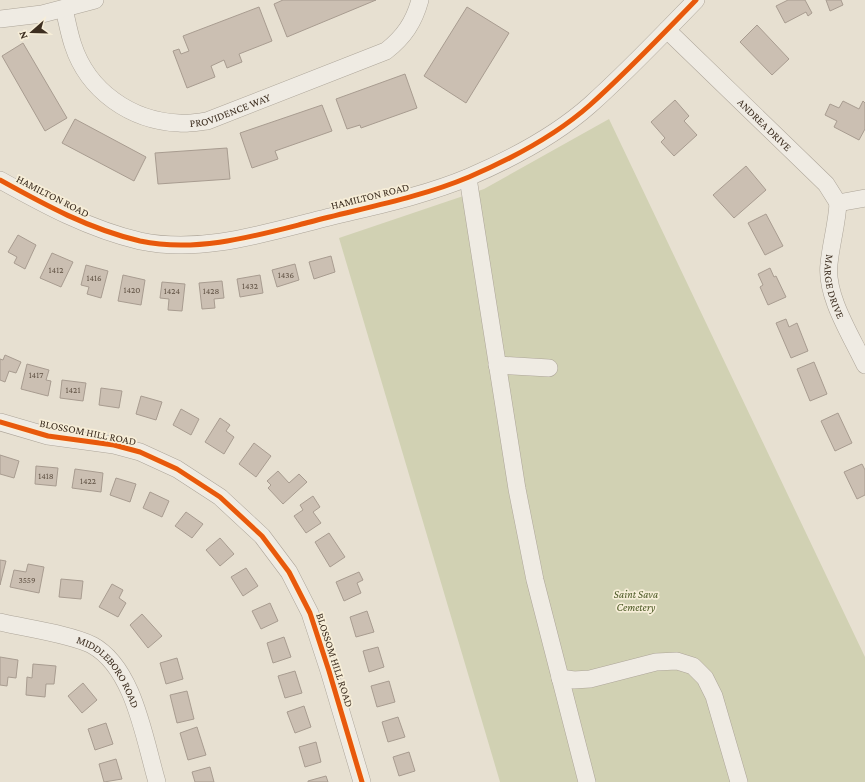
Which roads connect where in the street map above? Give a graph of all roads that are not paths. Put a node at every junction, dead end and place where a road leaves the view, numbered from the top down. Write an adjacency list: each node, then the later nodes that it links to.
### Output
1 (95, 0): 4 (street)
2 (420, 0): 4 (street, PROVIDENCE WAY)
3 (696, 0): 6 (street, HAMILTON ROAD)
4 (64, 9): 5 (street)
5 (0, 19)
6 (667, 30): 7 (street, HAMILTON ROAD); 10 (street, ANDREA DRIVE)
7 (468, 178): 8 (street, HAMILTON ROAD); 11 (street)
8 (0, 180)
9 (865, 198): 10 (street)
10 (838, 203): 12 (street, MARGE DRIVE)
11 (498, 365): 13 (street); 16 (street)
12 (865, 365)
13 (549, 368)
14 (0, 422): 18 (street, BLOSSOM HILL ROAD)
15 (0, 622): 17 (street, MIDDLEBORO ROAD)
16 (560, 678): 19 (street); 20 (street)
17 (157, 782)
18 (362, 782)
19 (587, 782)
20 (739, 782)

